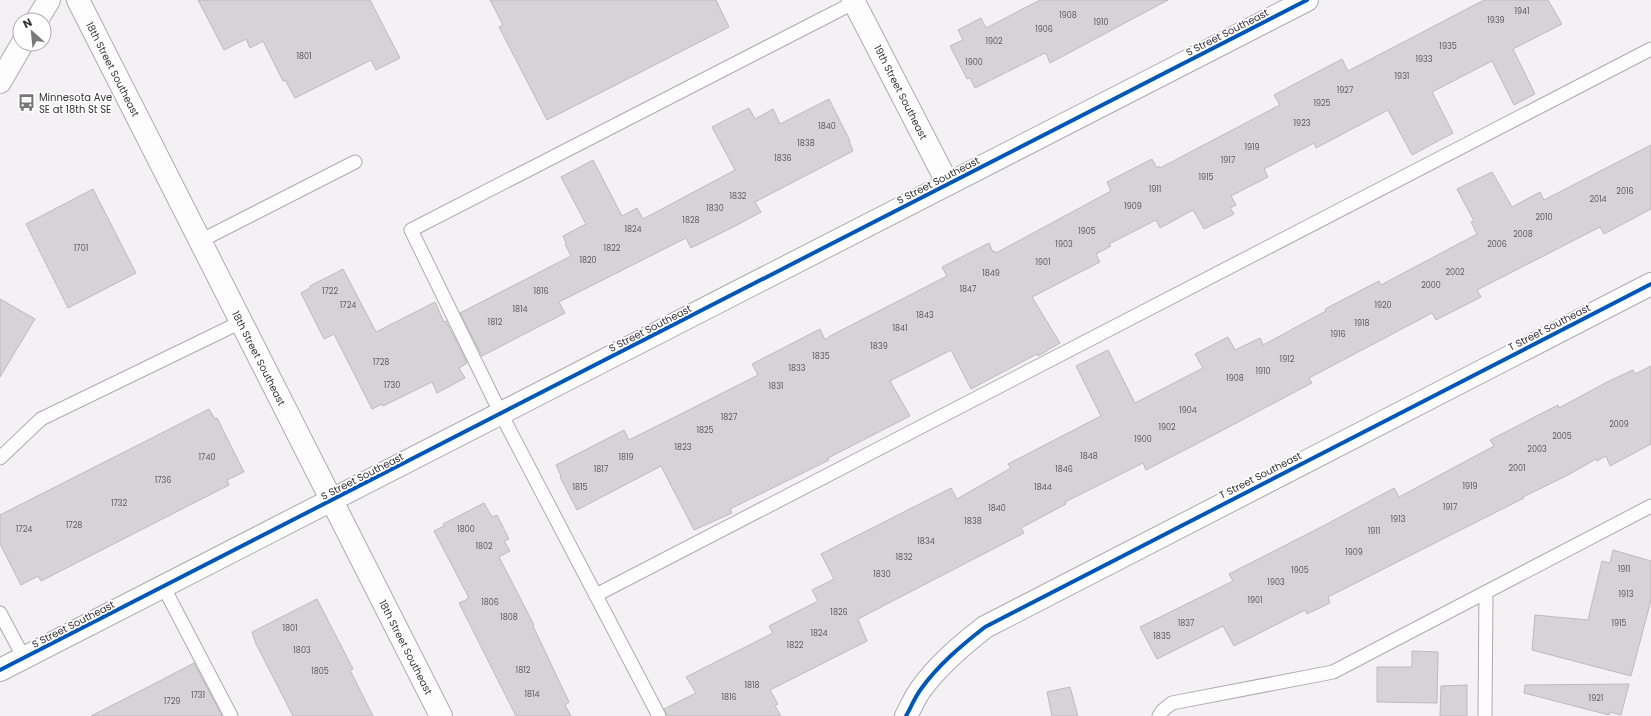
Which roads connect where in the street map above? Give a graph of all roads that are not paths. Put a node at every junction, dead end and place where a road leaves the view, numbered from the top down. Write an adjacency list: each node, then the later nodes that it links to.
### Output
1 (49, 0): 5 (street)
2 (78, 0): 11 (street, 18th Street Southeast)
3 (1307, 0): 10 (street, S Street Southeast)
4 (856, 1): 10 (street, 19th Street Southeast); 14 (lane)
5 (42, 12)
6 (1651, 49): 20 (lane)
7 (17, 52): 8 (street)
8 (0, 82)
9 (355, 162): 11 (lane)
10 (948, 184): 14 (street, S Street Southeast)
11 (200, 241): 13 (street, 18th Street Southeast)
12 (1651, 284): 24 (street, T Street Southeast)
13 (241, 322): 15 (lane); 16 (street, 18th Street Southeast)
14 (501, 414): 16 (street, S Street Southeast); 20 (lane)
15 (0, 458)
16 (331, 500): 18 (street, S Street Southeast); 26 (street, 18th Street Southeast)
17 (1651, 506): 19 (lane)
18 (163, 586): 22 (street, S Street Southeast); 25 (lane)
19 (1486, 592): 28 (lane); 29 (lane)
20 (596, 595): 27 (lane)
21 (0, 613): 22 (lane)
22 (24, 658): 23 (street, S Street Southeast)
23 (0, 670)
24 (909, 714)
25 (231, 716)
26 (441, 716)
27 (658, 716)
28 (1159, 716)
29 (1485, 716)

